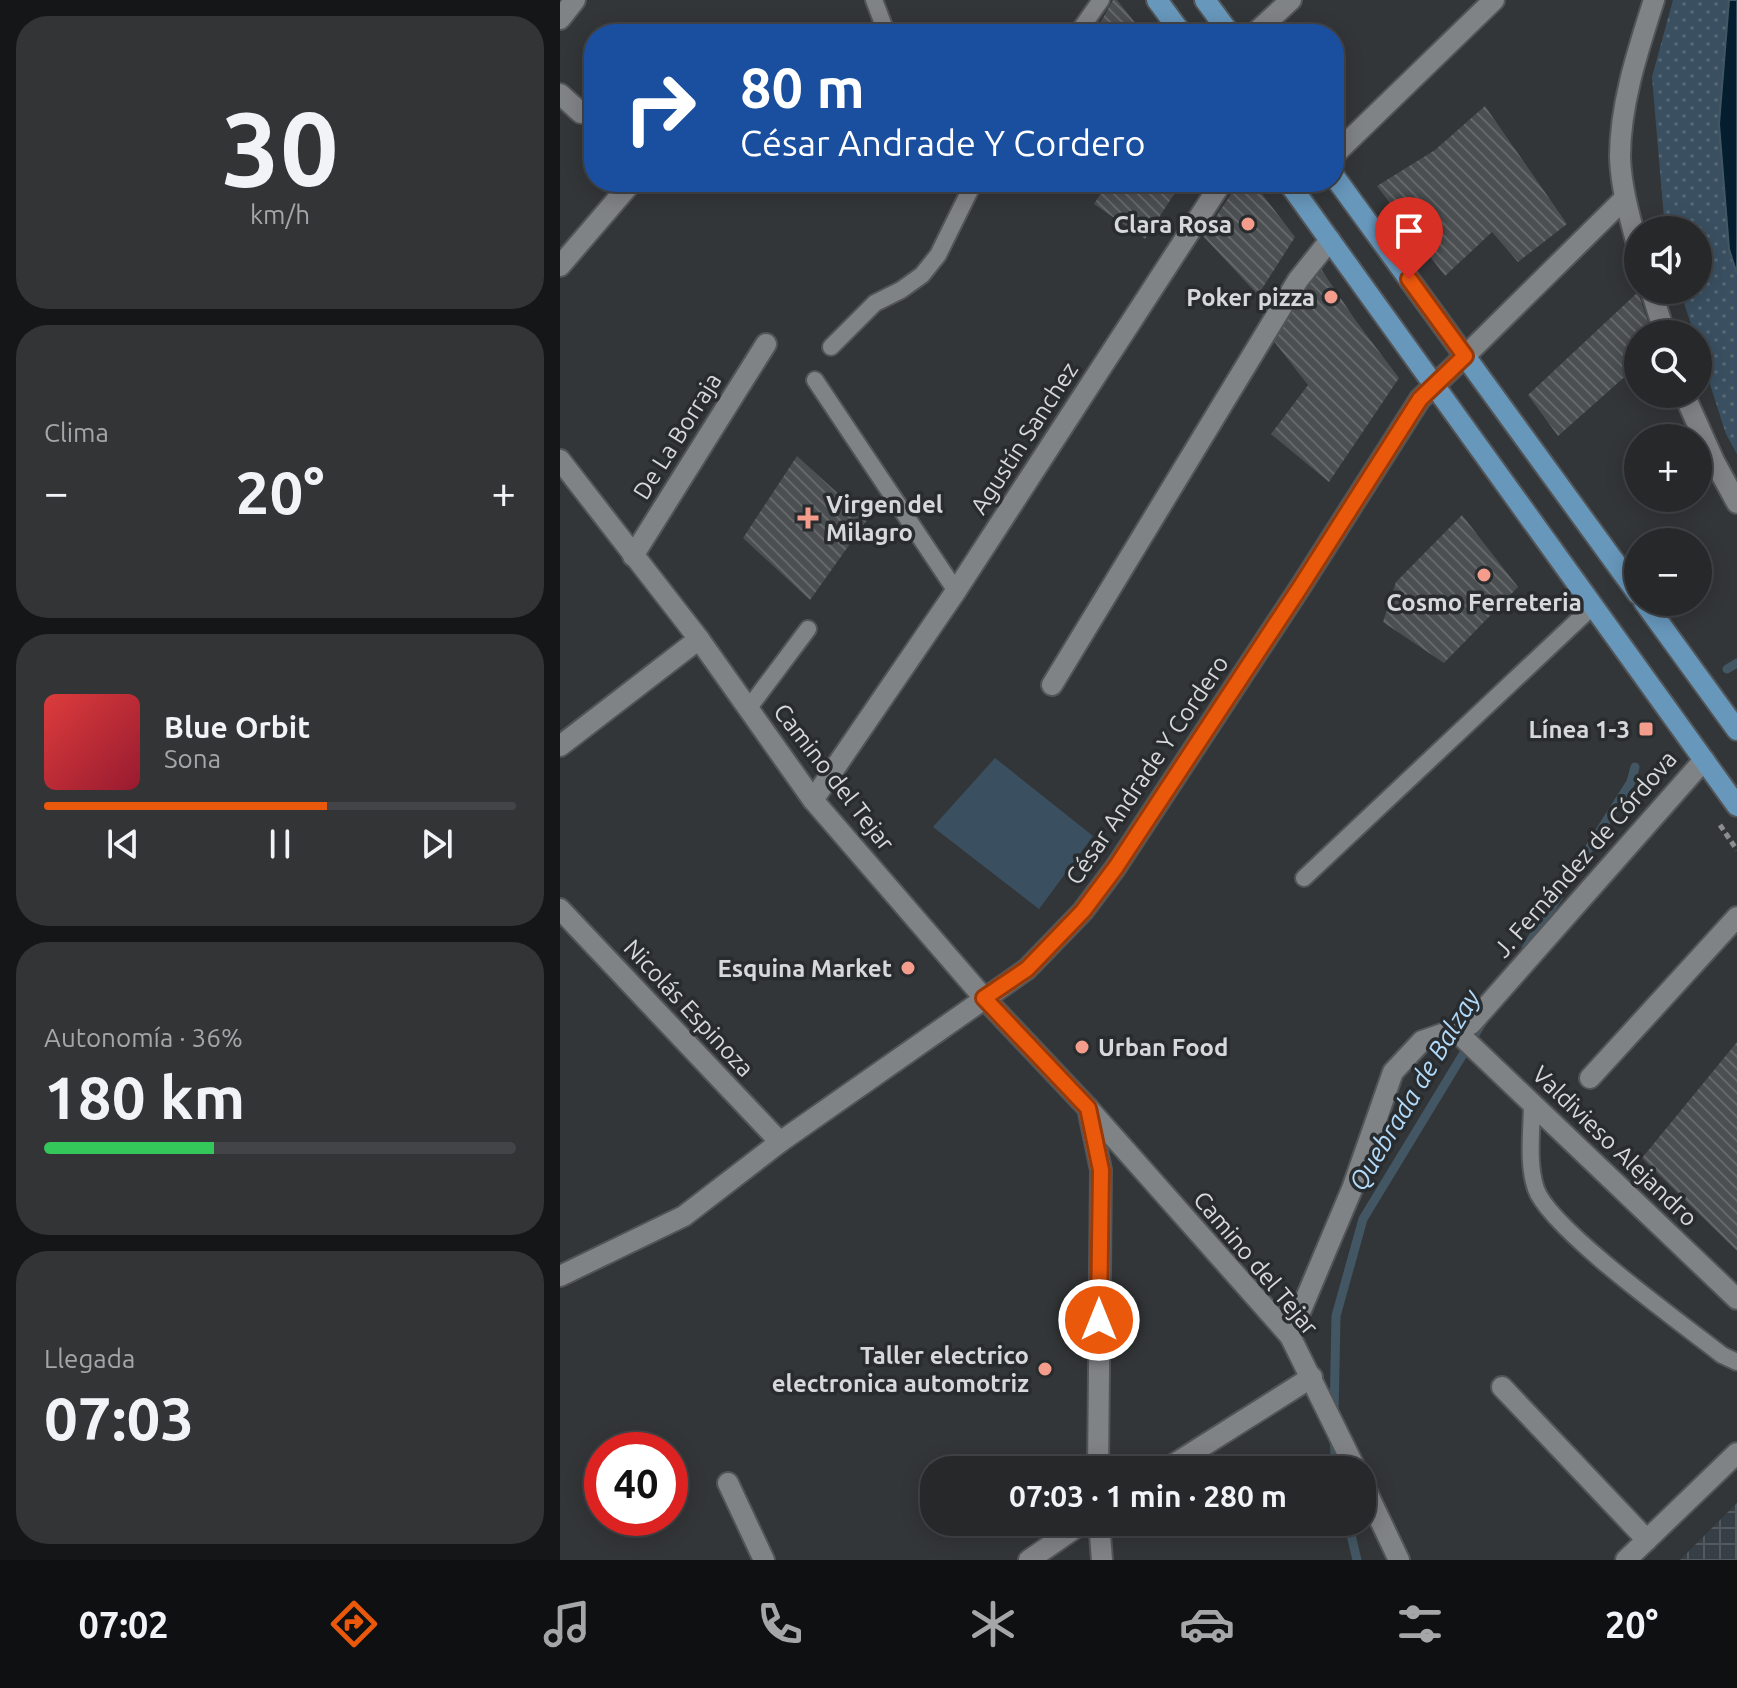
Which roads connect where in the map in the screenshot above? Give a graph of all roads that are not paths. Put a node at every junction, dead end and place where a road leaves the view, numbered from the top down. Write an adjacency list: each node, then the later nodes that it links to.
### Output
1 (575, 0): 9 (street)
2 (874, 0): 10 (lane)
3 (1101, 0): 11 (lane)
4 (1157, 0): 12 (main road)
5 (1205, 0): 13 (main road)
6 (1291, 0): 14 (street)
7 (1494, 0): 17 (street)
8 (1654, 0): 23 (street)
9 (560, 19)
10 (883, 24)
11 (1084, 24)
12 (1175, 24)
13 (1223, 24)
14 (1265, 24)
15 (560, 94): 16 (street)
16 (581, 113)
17 (1344, 145)
18 (1344, 190): 29 (main road)
19 (623, 192): 26 (street)
20 (969, 192): 28 (lane)
21 (1215, 192): 37 (street, Agustín Sanchez)
22 (1295, 192): 25 (main road)
23 (1624, 199): 24 (street); 29 (street, César Andrade Y Cordero)
24 (1629, 216)
25 (1330, 240): 31 (main road); 42 (street)
26 (560, 266)
27 (766, 344): 35 (street, De La Borraja)
28 (831, 347)
29 (1465, 356): 31 (street, César Andrade Y Cordero); 36 (main road)
30 (815, 380): 37 (lane)
31 (1433, 383): 38 (main road); 52 (street, César Andrade Y Cordero)
32 (1690, 408): 34 (street)
33 (560, 460): 35 (street, Camino del Tejar)
34 (1737, 503)
35 (633, 556): 41 (street, Camino del Tejar)
36 (1624, 575)
37 (956, 591): 47 (street, Agustín Sanchez)
38 (1593, 606): 46 (main road); 49 (lane)
39 (1654, 616): 44 (main road)
40 (808, 629): 43 (lane)
41 (699, 639): 43 (street, Camino del Tejar); 45 (street)
42 (1052, 685)
43 (748, 709): 47 (street, Camino del Tejar)
44 (1737, 730)
45 (560, 746)
46 (1704, 760): 48 (main road); 53 (street, J. Fernández de Córdova)
47 (813, 800): 52 (street, Camino del Tejar)
48 (1737, 806)
49 (1304, 878)
50 (560, 909): 57 (street, Nicolás Espinoza)
51 (1737, 917): 54 (street)
52 (984, 998): 56 (street, Camino del Tejar); 57 (street, César Andrade Y Cordero)
53 (1464, 1031): 55 (street, Valdivieso Alejandro); 60 (street, J. Fernández de Córdova)
54 (1590, 1078)
55 (1532, 1103): 59 (street, Valdivieso Alejandro); 61 (lane)
56 (1088, 1108): 60 (street, Camino del Tejar); 65 (street)
57 (780, 1142): 58 (street, César Andrade Y Cordero)
58 (560, 1276)
59 (1737, 1299)
60 (1290, 1336): 62 (street, Camino del Tejar)
61 (1737, 1362)
62 (1312, 1377): 66 (street); 67 (street, Camino del Tejar)
63 (1502, 1387): 72 (street)
64 (1737, 1453): 72 (street)
65 (1098, 1456)
66 (1187, 1456)
67 (1349, 1456)
68 (728, 1483): 73 (street)
69 (1376, 1512): 76 (street)
70 (1064, 1536): 74 (street)
71 (1100, 1536): 75 (street)
72 (1647, 1540): 77 (street)
73 (764, 1560)
74 (1029, 1560)
75 (1102, 1560)
76 (1399, 1560)
77 (1626, 1560)

